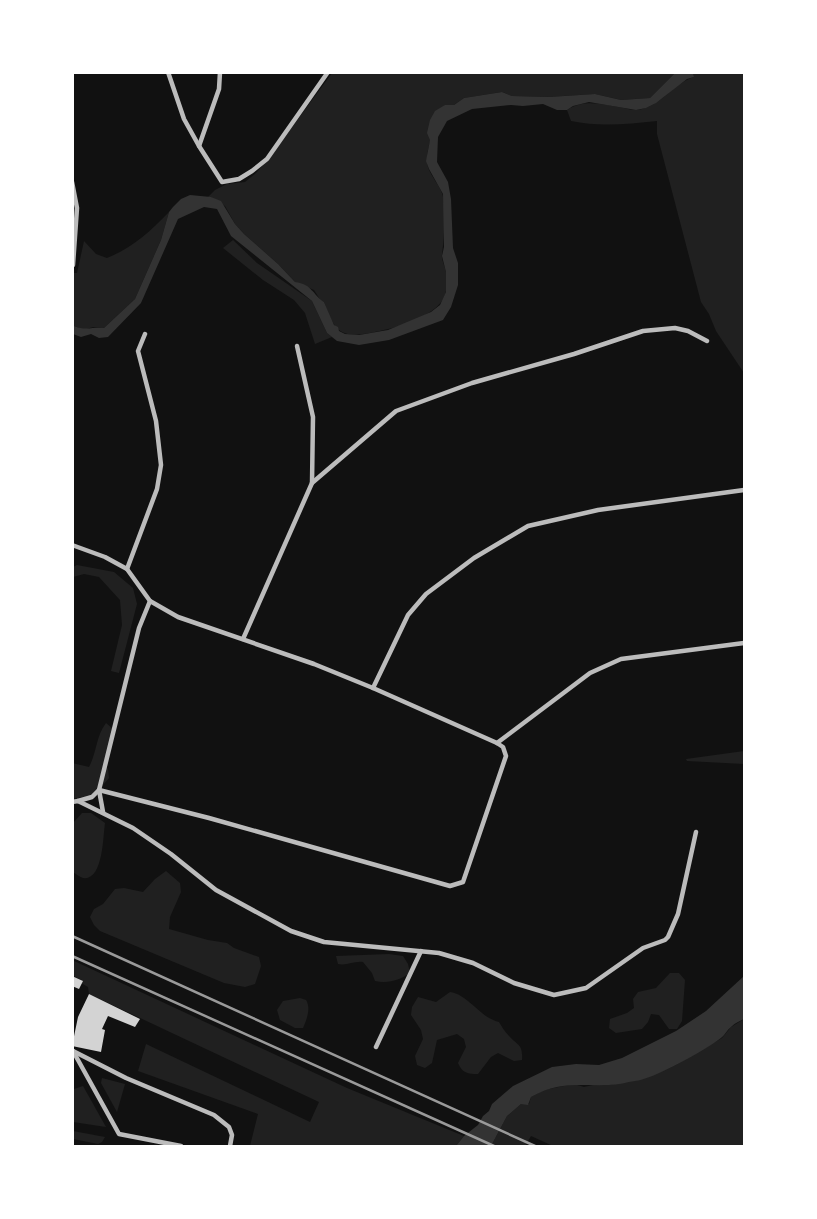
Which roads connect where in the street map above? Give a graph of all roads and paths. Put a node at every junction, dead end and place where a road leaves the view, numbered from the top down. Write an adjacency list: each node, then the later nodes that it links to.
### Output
1 (168, 72): 4 (street)
2 (220, 72): 4 (street)
3 (328, 72): 4 (street)
4 (199, 146)
5 (72, 182): 6 (street)
6 (73, 265)
7 (145, 334): 13 (street)
8 (707, 341): 10 (street)
9 (297, 346): 10 (street)
10 (312, 483): 15 (street)
11 (744, 490): 17 (street)
12 (72, 545): 13 (street)
13 (127, 569): 14 (street)
14 (150, 601): 15 (street); 19 (street)
15 (243, 640): 17 (street)
16 (744, 643): 18 (street)
17 (373, 688): 18 (street)
18 (497, 743): 19 (street)
19 (99, 790): 20 (street); 21 (street)
20 (75, 801): 21 (street)
21 (103, 812): 23 (street)
22 (696, 832): 23 (street)
23 (421, 951): 24 (street)
24 (376, 1047)
25 (73, 1050): 26 (street); 27 (street)
26 (181, 1146)
27 (230, 1146)

